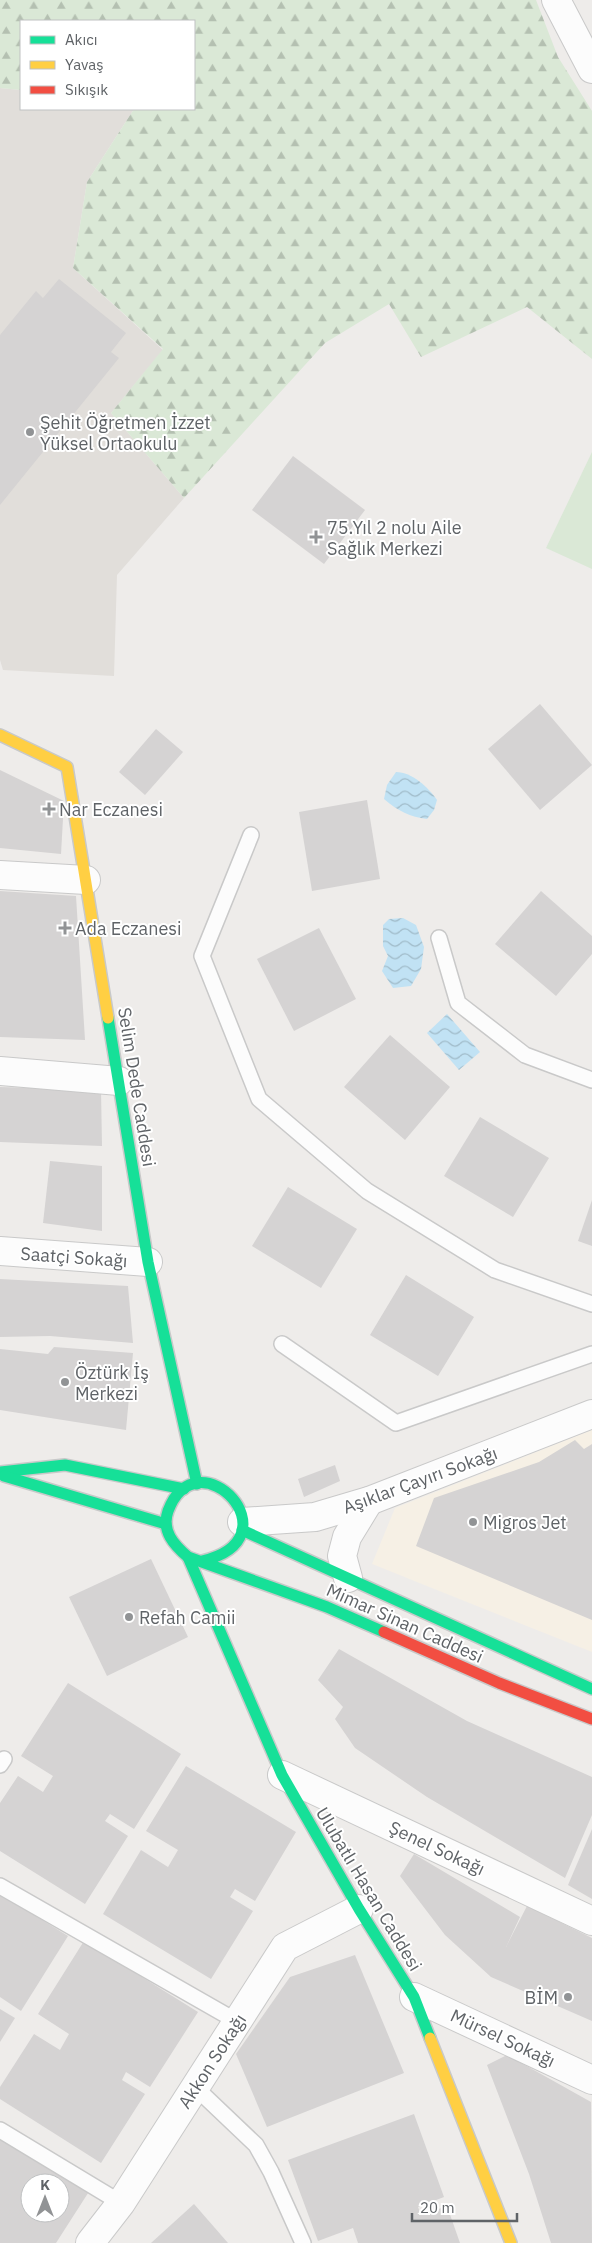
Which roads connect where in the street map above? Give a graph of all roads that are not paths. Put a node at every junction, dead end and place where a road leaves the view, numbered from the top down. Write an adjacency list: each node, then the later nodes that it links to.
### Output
1 (556, 0): 2 (street)
2 (592, 69)
3 (0, 735): 6 (street, Selim Dede Caddesi)
4 (251, 834): 13 (lane)
5 (0, 875): 6 (street)
6 (86, 880): 10 (street, Selim Dede Caddesi)
7 (439, 938): 9 (lane)
8 (0, 1071): 10 (street)
9 (592, 1080)
10 (118, 1081): 12 (street, Selim Dede Caddesi)
11 (0, 1251): 12 (street, Saatçi Sokağı)
12 (148, 1262): 18 (street, Selim Dede Caddesi)
13 (592, 1304)
14 (282, 1344): 15 (lane)
15 (592, 1354)
16 (592, 1414): 20 (street, Aşıklar Çayırı Sokağı)
17 (0, 1474): 19 (street); 21 (street)
18 (197, 1484): 19 (street); 22 (street)
19 (184, 1489): 21 (street)
20 (369, 1501): 22 (street, Aşıklar Çayırı Sokağı); 25 (street)
21 (166, 1524): 23 (street, Mimar Sinan Caddesi)
22 (242, 1526): 24 (street); 25 (street, Mimar Sinan Caddesi)
23 (188, 1557): 24 (street, Mimar Sinan Caddesi); 28 (street, Ulubatlı Hasan Caddesi)
24 (202, 1561): 27 (street, Mimar Sinan Caddesi)
25 (348, 1578): 26 (street, Mimar Sinan Caddesi)
26 (592, 1689)
27 (592, 1719)
28 (282, 1775): 30 (street, Ulubatlı Hasan Caddesi); 31 (street, Şenel Sokağı)
29 (0, 1886): 33 (lane)
30 (359, 1909): 32 (street, Ulubatlı Hasan Caddesi); 33 (street, Akkon Sokağı)
31 (592, 1921)
32 (414, 1997): 34 (street, Mürsel Sokağı); 40 (street, Ulubatlı Hasan Caddesi)
33 (238, 2022): 35 (street, Akkon Sokağı)
34 (592, 2080)
35 (195, 2086): 37 (street, Akkon Sokağı); 39 (lane)
36 (0, 2130): 37 (lane)
37 (121, 2203): 38 (street, Akkon Sokağı)
38 (90, 2243)
39 (303, 2243)
40 (511, 2243)

